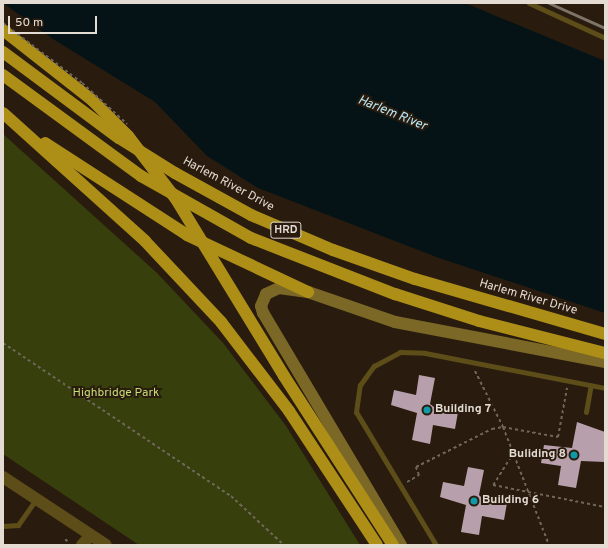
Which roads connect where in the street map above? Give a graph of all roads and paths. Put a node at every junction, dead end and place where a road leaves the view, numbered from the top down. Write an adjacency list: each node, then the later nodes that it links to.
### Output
1 (530, 3): 3 (lane)
2 (3, 30): 32 (highway, bridge)
3 (605, 38)
4 (3, 52): 8 (highway, Harlem River Drive / HRD)
5 (3, 75): 10 (highway, HRD)
6 (7, 116): 7 (highway); 31 (highway)
7 (308, 292): 12 (main road); 33 (main road)
8 (605, 334)
9 (3, 343): 30 (path)
10 (605, 353)
11 (470, 362): 13 (lane); 17 (path); 20 (lane)
12 (605, 362)
13 (568, 380): 14 (lane); 17 (path)
14 (591, 385): 15 (lane); 16 (lane)
15 (605, 388)
16 (586, 412)
17 (503, 427): 18 (path); 20 (path)
18 (514, 452): 21 (path); 21 (path)
19 (4, 481): 22 (street)
20 (400, 486): 34 (lane)
21 (527, 492): 23 (path); 35 (path)
22 (36, 499): 24 (lane); 25 (street)
23 (605, 507)
24 (3, 526)
25 (91, 535): 28 (street); 29 (street)
26 (65, 539): 27 (path)
27 (68, 542)
28 (82, 545)
29 (106, 545)
30 (284, 545)
31 (377, 545)
32 (392, 545)
33 (401, 545)
34 (436, 545)
35 (548, 545)

